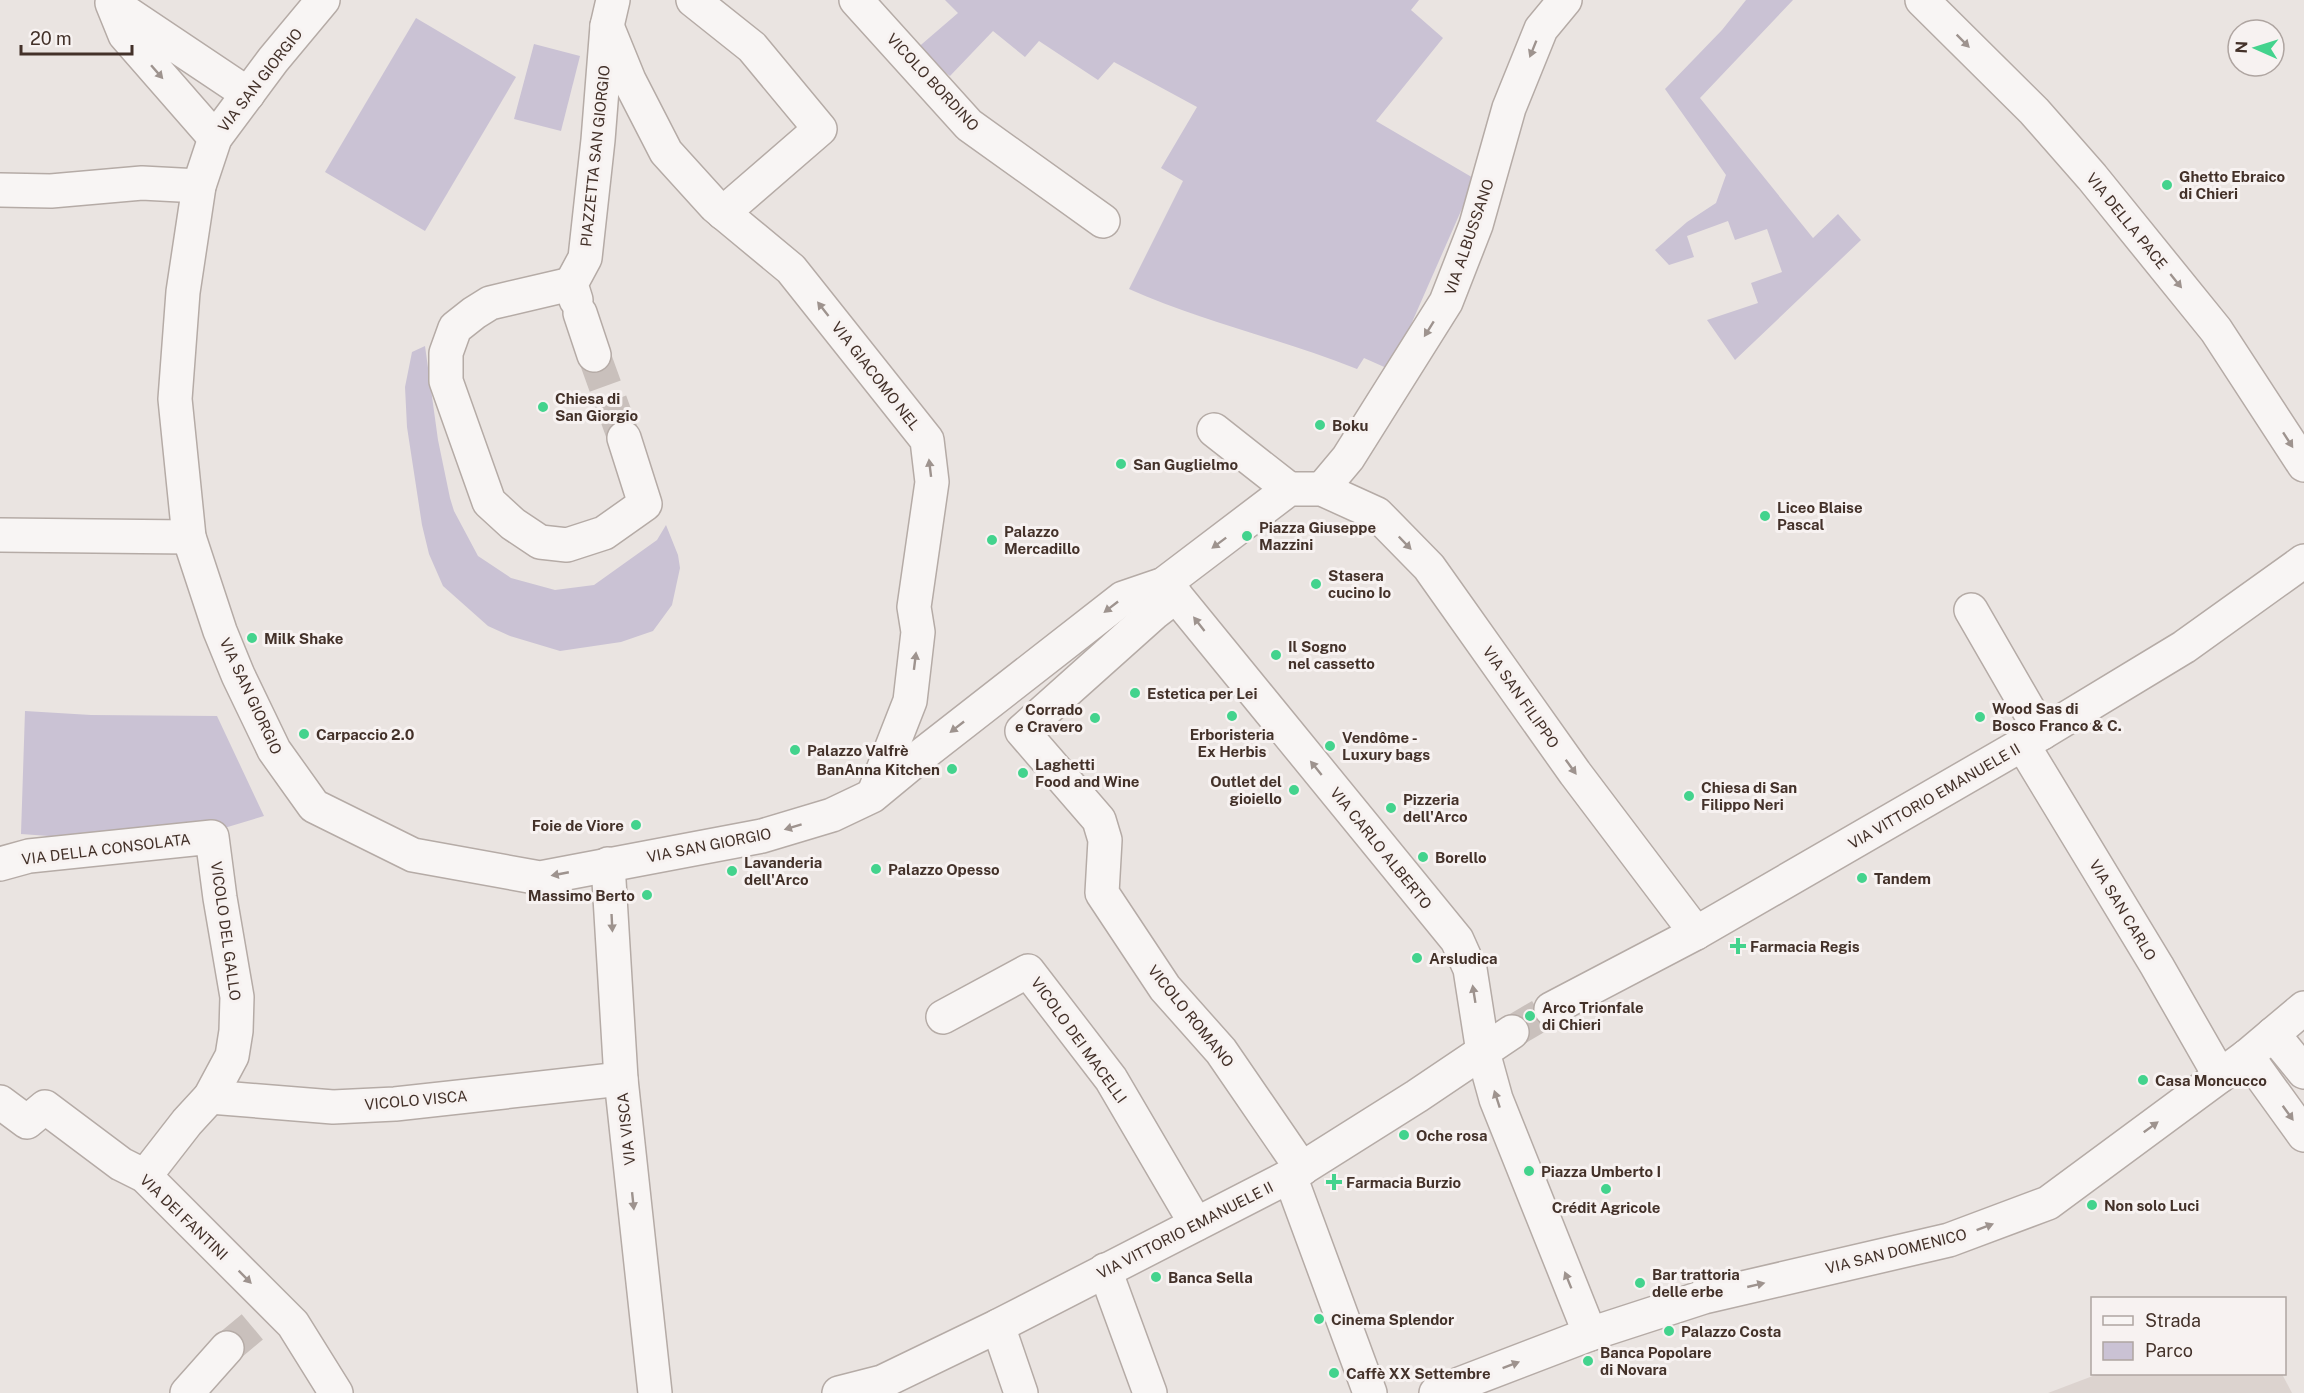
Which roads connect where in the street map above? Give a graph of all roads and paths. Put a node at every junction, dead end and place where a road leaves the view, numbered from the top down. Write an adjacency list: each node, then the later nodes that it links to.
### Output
1 (323, 0): 8 (street, VIA SAN GIORGIO)
2 (693, 0): 12 (street)
3 (856, 0): 13 (street, VICOLO BORDINO)
4 (1922, 0): 18 (street, VIA DELLA PACE, one-way to 18)
5 (112, 2): 8 (street); 9 (street, one-way to 9)
6 (1559, 2): 20 (street, VIA ALBUSSANO, one-way to 20)
7 (610, 13): 12 (street, VIA GIACOMO NEL); 14 (street, PIAZZETTA SAN GIORGIO)
8 (248, 94): 9 (street, VIA SAN GIORGIO)
9 (215, 138): 10 (street, VIA SAN GIORGIO)
10 (199, 186): 11 (street); 22 (street, VIA SAN GIORGIO)
11 (0, 190)
12 (723, 213): 27 (street, VIA GIACOMO NEL, one-way to 12)
13 (1103, 222)
14 (576, 299): 15 (street); 17 (street)
15 (594, 355)
16 (1214, 430): 19 (street)
17 (624, 438)
18 (2304, 465)
19 (1289, 489): 20 (street); 24 (street, one-way to 24)
20 (1322, 489): 31 (street, VIA SAN FILIPPO, one-way to 31)
21 (0, 535): 22 (street)
22 (189, 537): 30 (street, VIA SAN GIORGIO, one-way to 22)
23 (2304, 561): 26 (street, VIA VITTORIO EMANUELE II)
24 (1170, 590): 27 (street, VIA SAN GIORGIO, one-way to 27); 37 (street, VIA CARLO ALBERTO, one-way to 24); 45 (street, VICOLO ROMANO)
25 (1971, 610): 26 (street, VIA SAN CARLO)
26 (2032, 739): 31 (street, VIA VITTORIO EMANUELE II); 40 (street, VIA SAN CARLO)
27 (872, 796): 30 (street, VIA SAN GIORGIO, one-way to 30)
28 (212, 837): 29 (street, VIA DELLA CONSOLATA); 42 (street, VICOLO DEL GALLO)
29 (0, 864)
30 (608, 864): 41 (street, VIA VISCA, one-way to 41)
31 (1696, 933): 33 (street, VIA VITTORIO EMANUELE II)
32 (2304, 1008): 36 (street, VIA SAN DOMENICO)
33 (1551, 1009)
34 (943, 1017): 47 (street, VICOLO DEI MACELLI)
35 (1512, 1032): 37 (street, VIA VITTORIO EMANUELE II)
36 (2273, 1034): 38 (street, VIA SAN DOMENICO); 39 (street)
37 (1483, 1052): 45 (street, VIA VITTORIO EMANUELE II); 50 (street, one-way to 37)
38 (2247, 1056): 40 (street, VIA SAN DOMENICO); 44 (street, one-way to 44)
39 (2304, 1072)
40 (2220, 1076): 50 (street, VIA SAN DOMENICO, one-way to 40)
41 (621, 1079): 42 (street, VICOLO VISCA); 54 (street, VIA VISCA, one-way to 54)
42 (210, 1097): 46 (street, VICOLO DEL GALLO)
43 (0, 1102): 46 (street, VIA DEI FANTINI)
44 (2304, 1135)
45 (1296, 1172): 47 (street, VIA VITTORIO EMANUELE II); 58 (street, VICOLO ROMANO)
46 (145, 1176): 53 (street, VIA DEI FANTINI, one-way to 53)
47 (1196, 1224): 48 (street, VIA VITTORIO EMANUELE II)
48 (1105, 1270): 49 (street, VIA VITTORIO EMANUELE II); 57 (street)
49 (998, 1326): 55 (street, VIA VITTORIO EMANUELE II); 56 (street)
50 (1590, 1334): 59 (street, VIA SAN DOMENICO, one-way to 50)
51 (227, 1348): 52 (street)
52 (187, 1393)
53 (336, 1393)
54 (655, 1393)
55 (839, 1393)
56 (1021, 1393)
57 (1150, 1393)
58 (1370, 1393)
59 (1436, 1393)

